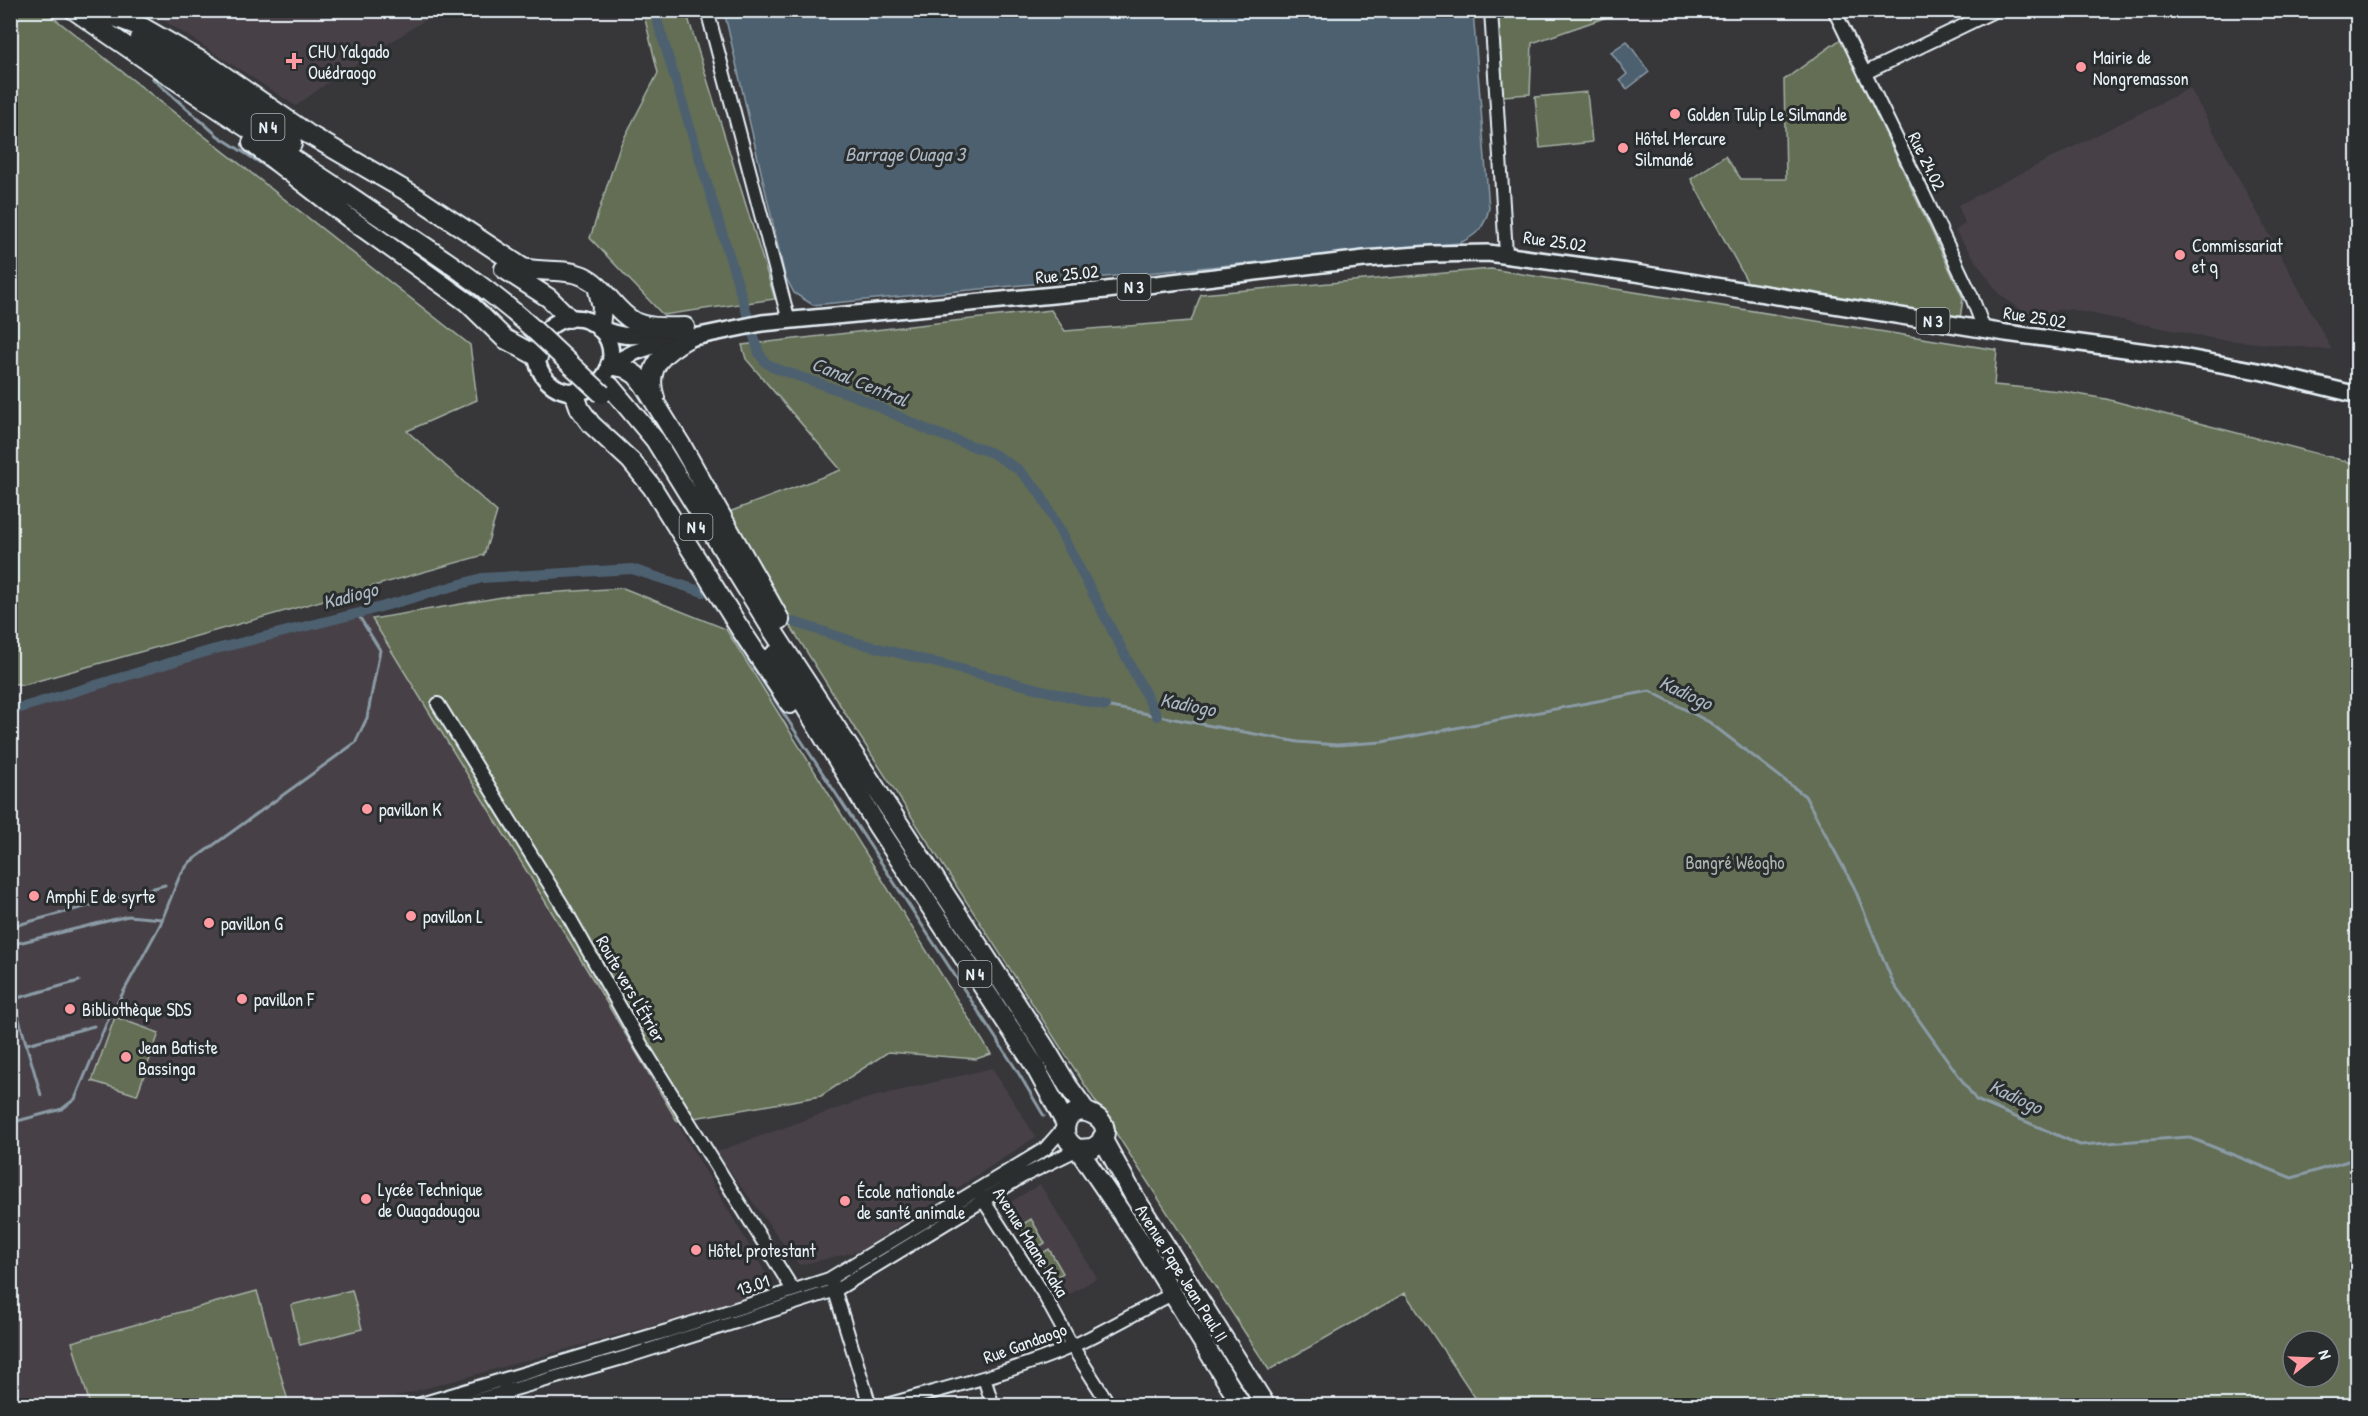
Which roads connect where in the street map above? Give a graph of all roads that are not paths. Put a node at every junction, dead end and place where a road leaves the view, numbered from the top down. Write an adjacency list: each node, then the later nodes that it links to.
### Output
1 (75, 10): 8 (highway, N 4)
2 (707, 10): 12 (street)
3 (1491, 10): 9 (street)
4 (1834, 10): 7 (street, Rue 24.02)
5 (1996, 10): 7 (street)
6 (99, 11): 8 (highway, N 4); 10 (highway)
7 (1865, 73): 14 (street, Rue 24.02)
8 (205, 92): 11 (highway); 16 (highway); 18 (highway, N 4, bridge)
9 (1506, 254): 12 (main road, Rue 25.02 / N 3); 14 (main road, Rue 25.02 / N 3)
10 (596, 284): 13 (highway); 15 (highway)
11 (569, 318): 13 (main road, N 3); 16 (main road)
12 (789, 321): 15 (main road, Rue 25.02 / N 3)
13 (600, 328): 15 (main road, Rue 25.02 / N 3); 17 (main road)
14 (1984, 329): 20 (main road, Rue 25.02 / N 3)
15 (688, 332): 17 (main road, Rue 25.02 / N 3); 21 (highway)
16 (538, 357): 19 (main road)
17 (610, 365): 19 (main road, N 3); 21 (highway)
18 (606, 390): 23 (highway, N 4); 24 (highway, N 4)
19 (574, 392): 24 (highway)
20 (2358, 395)
21 (664, 419): 23 (highway)
22 (438, 704): 31 (street, Route vers l'Étrier)
23 (897, 820): 25 (highway, Avenue Pape Jean Paul II / N 4)
24 (878, 827): 26 (highway, Avenue Pape Jean Paul II / N 4)
25 (1086, 1111): 26 (highway); 27 (highway, Avenue Pape Jean Paul II / N 4)
26 (1066, 1124): 28 (highway, Avenue Pape Jean Paul II / N 4); 29 (street, 13.01)
27 (1102, 1138): 28 (highway); 44 (highway, Avenue Pape Jean Paul II / N 4)
28 (1078, 1149): 29 (street, 13.01); 32 (highway, Avenue Pape Jean Paul II / N 4)
29 (980, 1195): 30 (street, 13.01); 33 (street, Avenue Maane Kaka)
30 (832, 1284): 31 (street, 13.01); 35 (street, 13.01); 39 (street)
31 (793, 1290): 35 (street, 13.01)
32 (1172, 1294): 33 (street, Rue Gandaogo); 43 (highway, Avenue Pape Jean Paul II / N 4)
33 (1072, 1346): 34 (street, Rue Gandaogo); 42 (street, Avenue Maane Kaka)
34 (984, 1378): 40 (street, Rue Gandaogo); 41 (street)
35 (504, 1385): 36 (street, 13.01); 37 (street, 13.01); 38 (street)
36 (414, 1406)
37 (456, 1406)
38 (510, 1406)
39 (870, 1406)
40 (883, 1406)
41 (993, 1406)
42 (1110, 1406)
43 (1242, 1406)
44 (1266, 1406)

